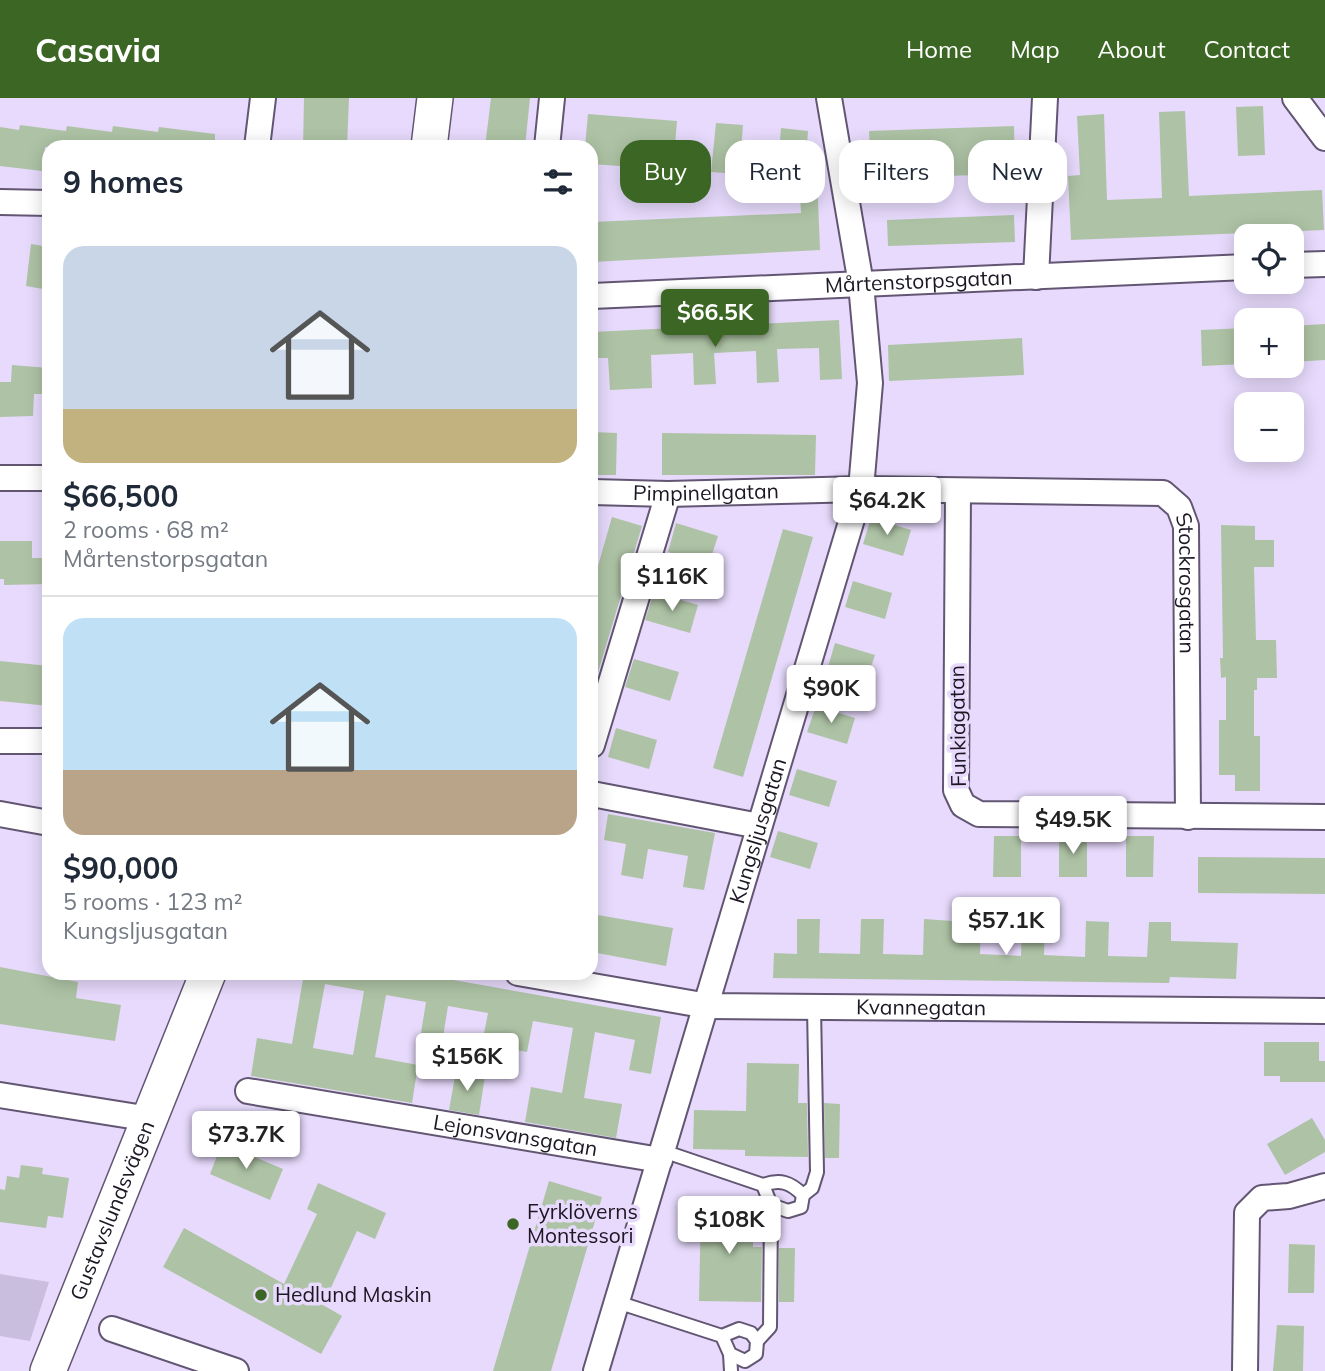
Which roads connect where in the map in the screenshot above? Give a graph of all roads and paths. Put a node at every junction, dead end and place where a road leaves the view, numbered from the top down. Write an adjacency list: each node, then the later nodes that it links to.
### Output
1 (263, 98): 8 (street)
2 (435, 98): 9 (street)
3 (552, 98): 10 (street)
4 (829, 98): 17 (street, Kungsljusgatan)
5 (1045, 98): 16 (street)
6 (1295, 98): 7 (street)
7 (1325, 138)
8 (258, 140)
9 (430, 140)
10 (548, 140)
11 (0, 202): 12 (street)
12 (42, 203)
13 (1325, 264): 14 (street)
14 (1304, 265)
15 (1234, 268): 16 (street, Mårtenstorpsgatan)
16 (1036, 277): 17 (street, Mårtenstorpsgatan)
17 (861, 284): 18 (street, Mårtenstorpsgatan); 21 (street, Kungsljusgatan)
18 (598, 296)
19 (0, 478): 20 (street)
20 (42, 478)
21 (862, 489): 23 (street, Stockrosgatan); 24 (street, Pimpinellgatan); 33 (street, Kungsljusgatan)
22 (598, 492): 24 (street, Pimpinellgatan)
23 (958, 492): 30 (street, Stockrosgatan); 30 (street, Funkiagatan)
24 (668, 494): 25 (street)
25 (598, 725)
26 (0, 741): 27 (street)
27 (42, 741)
28 (598, 795): 33 (street)
29 (0, 814): 32 (street)
30 (1188, 817): 31 (street, Funkiagatan)
31 (1325, 817)
32 (42, 822)
33 (759, 826): 36 (street, Kungsljusgatan)
34 (205, 980): 41 (street, Gustavslundsvägen)
35 (558, 980): 36 (street, Kvannegatan)
36 (708, 1006): 37 (street, Kvannegatan); 42 (street, Kungsljusgatan)
37 (814, 1007): 38 (street, Kvannegatan); 45 (lane)
38 (1325, 1011)
39 (248, 1091): 42 (street, Lejonsvansgatan)
40 (0, 1095): 41 (street)
41 (150, 1119): 52 (street, Gustavslundsvägen)
42 (662, 1155): 43 (lane); 47 (street, Kungsljusgatan)
43 (763, 1185): 45 (lane); 46 (lane)
44 (1325, 1186): 56 (street)
45 (803, 1195): 46 (lane)
46 (771, 1205): 50 (lane)
47 (617, 1302): 49 (lane); 54 (street, Kungsljusgatan)
48 (112, 1328): 53 (street)
49 (722, 1336): 50 (lane); 51 (lane)
50 (757, 1340): 51 (lane)
51 (730, 1354): 55 (lane)
52 (48, 1371)
53 (236, 1371)
54 (596, 1371)
55 (731, 1371)
56 (1245, 1371)

